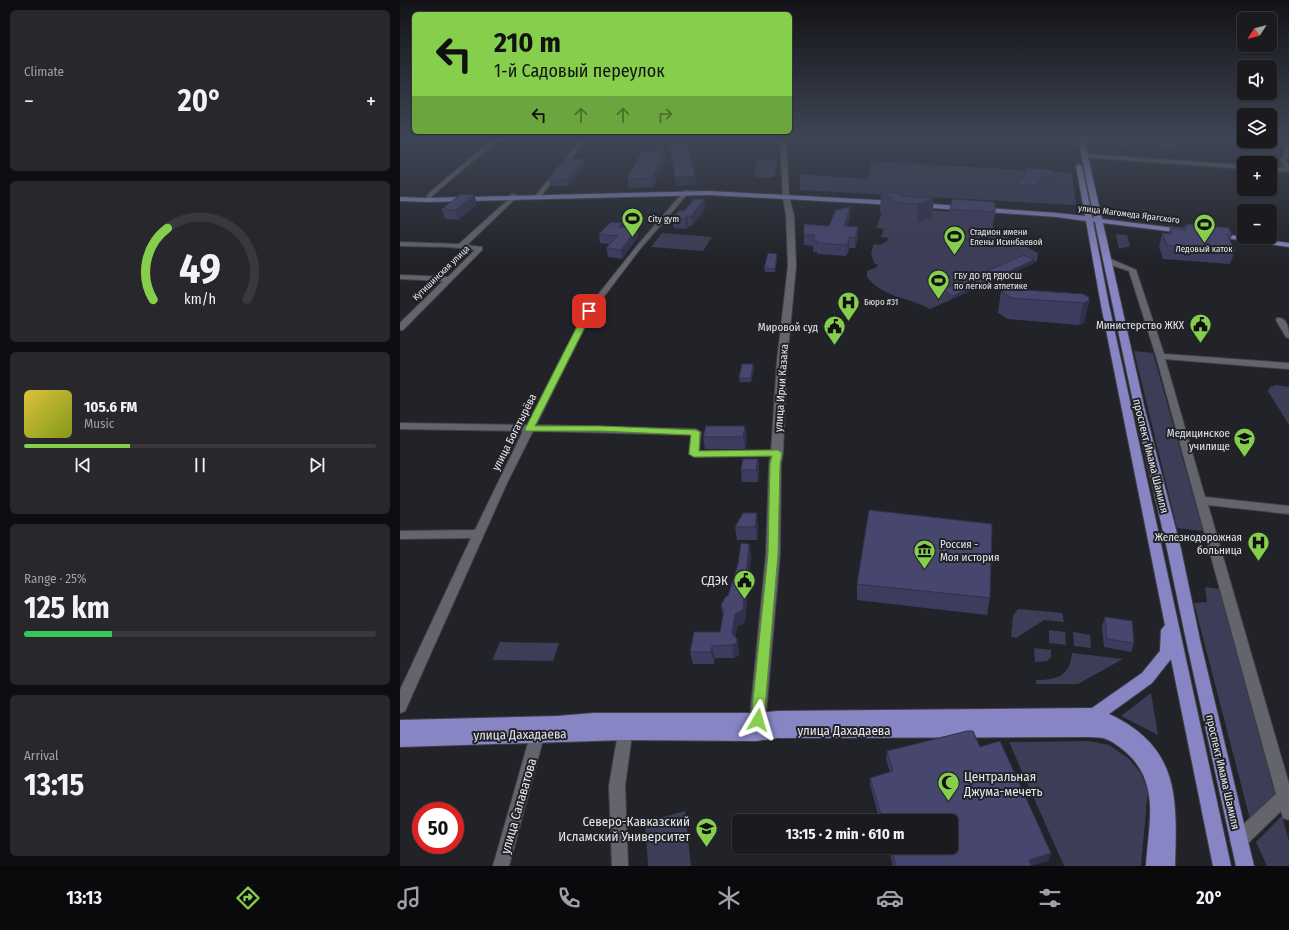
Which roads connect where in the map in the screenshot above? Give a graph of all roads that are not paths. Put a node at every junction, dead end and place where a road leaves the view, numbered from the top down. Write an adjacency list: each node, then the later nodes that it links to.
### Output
1 (449, 179): 11 (street)
2 (552, 179): 7 (street)
3 (785, 179): 8 (main road, улица Ирчи Казака)
4 (1085, 179): 12 (main road, проспект Имама Шамиля)
5 (1088, 179): 12 (main road, проспект Имама Шамиля)
6 (686, 192): 7 (main road, улица Магомеда Ярагского); 8 (main road, улица Магомеда Ярагского); 29 (street, улица Богатырёва)
7 (539, 195): 9 (main road, улица Магомеда Ярагского)
8 (786, 195): 12 (main road, улица Магомеда Ярагского); 30 (main road, улица Ирчи Казака)
9 (514, 196): 11 (main road, улица Магомеда Ярагского); 17 (street, Кутишинская улица)
10 (400, 197): 11 (main road, улица Магомеда Ярагского)
11 (428, 199)
12 (1094, 217): 13 (main road, улица Магомеда Ярагского); 18 (main road, проспект Имама Шамиля); 35 (main road, проспект Имама Шамиля)
13 (1190, 230)
14 (1209, 234): 16 (main road)
15 (400, 244): 17 (street)
16 (1289, 245)
17 (462, 246): 20 (street, Кутишинская улица)
18 (1108, 261): 26 (street); 44 (main road, проспект Имама Шамиля)
19 (400, 277): 20 (street)
20 (449, 279): 22 (street, Кутишинская улица)
21 (400, 316): 22 (street)
22 (411, 317): 24 (street, Кутишинская улица)
23 (1280, 320): 25 (street)
24 (400, 328)
25 (1289, 335)
26 (1160, 356): 27 (street); 31 (street)
27 (1289, 366)
28 (400, 426): 29 (street)
29 (530, 429): 30 (street); 34 (street, улица Богатырёва)
30 (778, 453): 39 (main road, улица Ирчи Казака)
31 (1201, 500): 32 (street); 43 (street)
32 (1289, 510)
33 (400, 534): 34 (street)
34 (478, 534): 36 (street, улица Богатырёва)
35 (1169, 613): 37 (main road); 49 (main road, проспект Имама Шамиля)
36 (400, 706)
37 (1095, 715): 39 (main road, улица Дахадаева); 48 (main road, улица Дахадаева)
38 (626, 726): 39 (main road, улица Дахадаева); 41 (main road, улица Дахадаева); 46 (street)
39 (757, 726): 47 (main road, улица Дахадаева)
40 (400, 728): 41 (main road, улица Дахадаева)
41 (540, 729): 42 (main road, улица Дахадаева); 45 (street, улица Салаватова)
42 (400, 738)
43 (1285, 799): 44 (street)
44 (1238, 841): 50 (main road, проспект Имама Шамиля)
45 (501, 866)
46 (620, 866)
47 (1155, 866)
48 (1166, 866)
49 (1222, 866)
50 (1245, 866)

